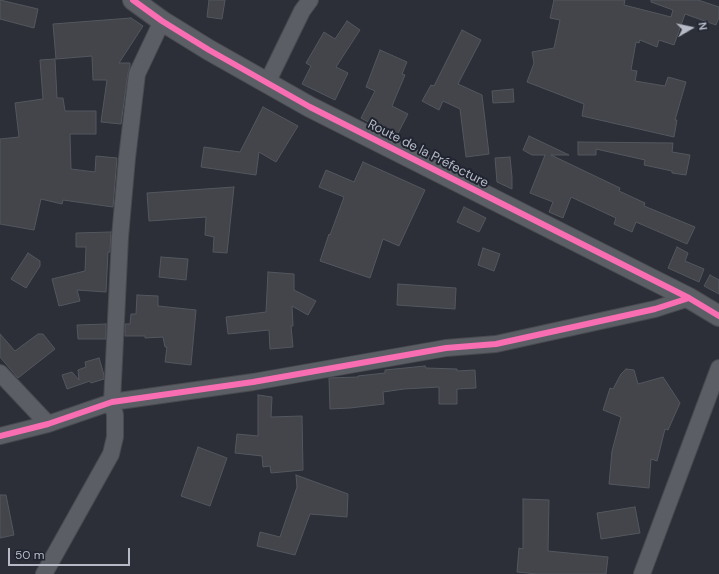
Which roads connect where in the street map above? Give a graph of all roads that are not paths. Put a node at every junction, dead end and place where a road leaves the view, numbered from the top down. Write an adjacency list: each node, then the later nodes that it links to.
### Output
1 (310, 0): 4 (street)
2 (138, 2): 3 (street, Route de la Préfecture)
3 (162, 21): 4 (street, Route de la Préfecture); 9 (street)
4 (267, 83): 5 (street, Route de la Préfecture)
5 (689, 298): 6 (street, Route de la Préfecture); 9 (street)
6 (719, 316)
7 (719, 368): 13 (street)
8 (0, 373): 10 (street)
9 (112, 402): 10 (street); 12 (street)
10 (48, 424): 11 (street)
11 (0, 436)
12 (44, 574)
13 (642, 574)

